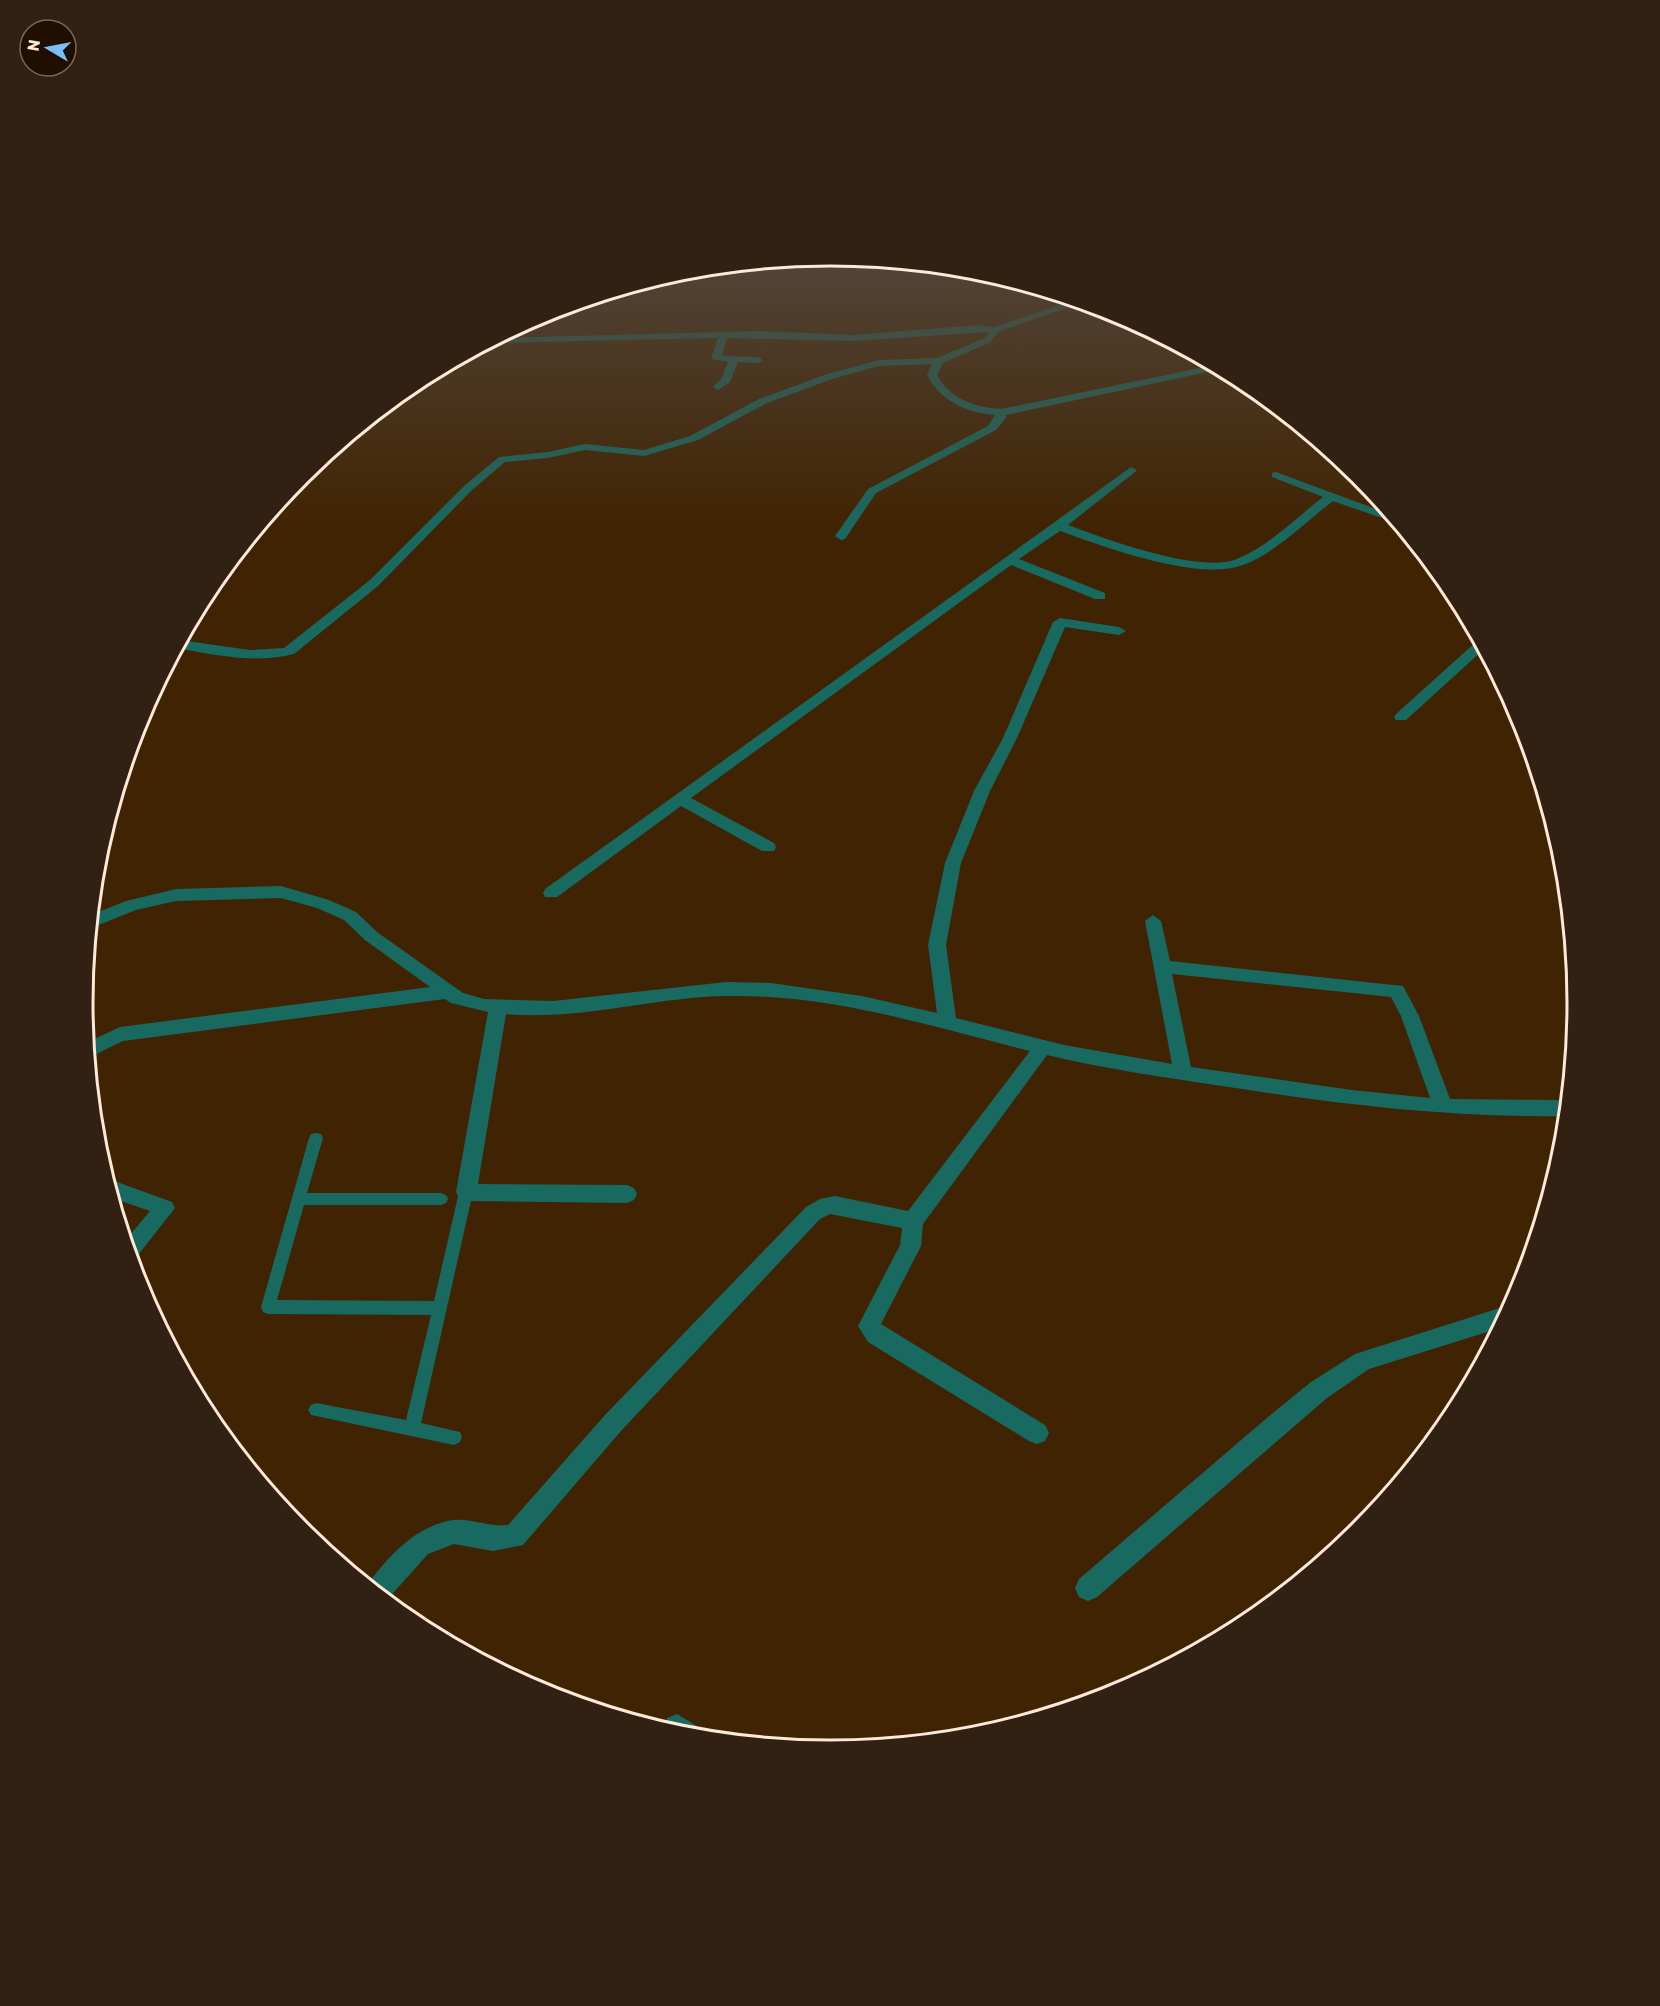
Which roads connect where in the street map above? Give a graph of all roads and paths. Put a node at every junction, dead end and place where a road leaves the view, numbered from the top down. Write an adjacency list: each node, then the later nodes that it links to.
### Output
1 (720, 345): 3 (street)
2 (977, 345): 5 (street)
3 (734, 360): 4 (street); 7 (street)
4 (758, 360)
5 (939, 361): 8 (street); 18 (street)
6 (1206, 369): 8 (street)
7 (718, 387)
8 (1000, 413): 14 (street)
9 (1131, 470): 13 (street)
10 (1276, 475): 11 (street)
11 (1331, 496): 12 (street); 13 (street)
12 (1383, 516)
13 (1059, 526): 15 (street)
14 (841, 536)
15 (1010, 560): 16 (street); 21 (street)
16 (1100, 596)
17 (1119, 631): 29 (street)
18 (186, 645)
19 (1476, 649): 20 (street)
20 (1401, 717)
21 (680, 799): 22 (street); 23 (street)
22 (768, 847)
23 (551, 892)
24 (98, 919): 27 (street)
25 (1153, 921): 26 (street)
26 (1162, 967): 32 (street); 33 (street)
27 (445, 992): 28 (street); 30 (street)
28 (498, 1006): 29 (street); 37 (street)
29 (947, 1021): 31 (street)
30 (95, 1047)
31 (1043, 1047): 32 (street); 41 (street)
32 (1183, 1073): 33 (street)
33 (1443, 1107): 34 (street)
34 (1560, 1108)
35 (316, 1138): 39 (lane)
36 (117, 1191): 42 (street)
37 (466, 1192): 38 (street); 43 (lane)
38 (627, 1194)
39 (298, 1199): 40 (lane); 43 (lane)
40 (441, 1199)
41 (913, 1221): 47 (street); 49 (street)
42 (134, 1245)
43 (439, 1308): 46 (lane)
44 (1495, 1319): 50 (street)
45 (316, 1410): 46 (lane)
46 (412, 1427): 48 (lane)
47 (1038, 1433)
48 (454, 1437)
49 (381, 1588)
50 (1088, 1588)

